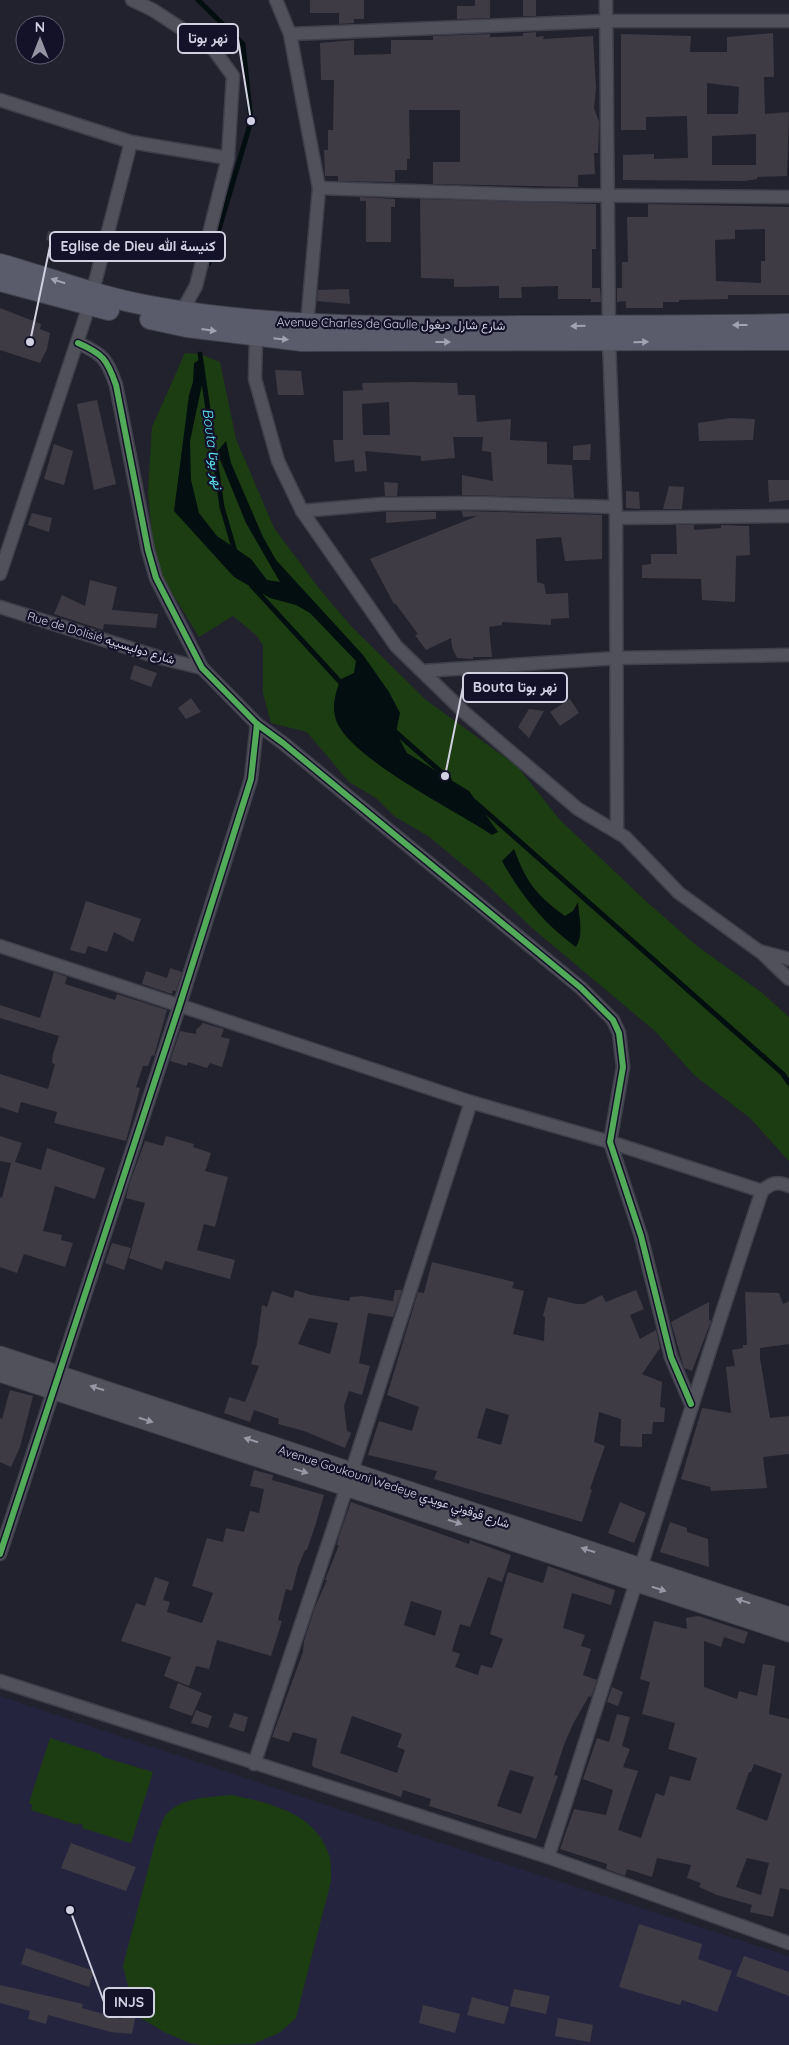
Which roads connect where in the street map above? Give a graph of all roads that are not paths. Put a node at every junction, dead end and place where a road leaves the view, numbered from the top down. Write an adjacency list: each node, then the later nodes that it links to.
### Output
1 (132, 0): 9 (street)
2 (276, 0): 6 (street)
3 (606, 0): 5 (street)
4 (789, 21): 5 (street)
5 (606, 22): 6 (street); 11 (street)
6 (290, 34): 10 (street)
7 (0, 100): 8 (street)
8 (130, 142): 9 (street); 15 (street)
9 (228, 158): 16 (street)
10 (319, 188): 11 (street); 18 (street)
11 (609, 196): 12 (street); 20 (street)
12 (789, 197)
13 (0, 264): 15 (main road, Avenue Charles de Gaulle شارع شارل ديغول, one-way to 13)
14 (0, 281): 15 (main road, Avenue Charles de Gaulle شارع شارل ديغول)
15 (91, 299): 16 (main road, Avenue Charles de Gaulle شارع شارل ديغول); 23 (street)
16 (186, 317): 19 (main road, Avenue Charles de Gaulle شارع شارل ديغول)
17 (789, 324): 20 (main road, Avenue Charles de Gaulle شارع شارل ديغول, one-way to 20)
18 (307, 325): 19 (main road, Avenue Charles de Gaulle شارع شارل ديغول); 20 (main road, Avenue Charles de Gaulle شارع شارل ديغول, one-way to 18)
19 (233, 326): 21 (main road, Avenue Charles de Gaulle شارع شارل ديغول)
20 (610, 334): 21 (main road, Avenue Charles de Gaulle شارع شارل ديغول, one-way to 20); 22 (main road, Avenue Charles de Gaulle شارع شارل ديغول, one-way to 22); 25 (street)
21 (256, 336): 24 (street)
22 (789, 340)
23 (78, 343): 27 (street); 31 (street)
24 (302, 510): 25 (street); 32 (street)
25 (616, 513): 26 (street); 30 (street)
26 (789, 516)
27 (0, 574)
28 (0, 608): 31 (street, Rue de Dolisié شارع دوليسييه)
29 (789, 655): 30 (street)
30 (617, 658): 32 (street); 34 (street)
31 (202, 668): 33 (street)
32 (423, 671): 34 (street)
33 (257, 724): 39 (street); 41 (street)
34 (617, 831): 36 (street)
35 (0, 946): 39 (street)
36 (759, 951): 37 (street); 38 (street)
37 (789, 959)
38 (789, 979)
39 (180, 1004): 40 (street); 46 (street)
40 (472, 1102): 41 (street); 48 (street)
41 (610, 1142): 43 (street); 47 (street)
42 (789, 1186): 43 (street)
43 (762, 1191): 47 (street)
44 (0, 1356): 46 (street, Avenue Goukouni Wedeye شارع قوقوني عويدي)
45 (0, 1372): 46 (street, Avenue Goukouni Wedeye شارع قوقوني عويدي)
46 (57, 1383): 48 (street, Avenue Goukouni Wedeye شارع قوقوني عويدي); 49 (street)
47 (691, 1404): 50 (street)
48 (349, 1479): 50 (street, Avenue Goukouni Wedeye شارع قوقوني عويدي); 54 (street)
49 (0, 1554)
50 (639, 1575): 51 (street, Avenue Goukouni Wedeye شارع قوقوني عويدي, one-way to 50); 52 (street, Avenue Goukouni Wedeye شارع قوقوني عويدي, one-way to 52); 55 (street)
51 (789, 1616)
52 (789, 1632)
53 (0, 1681): 54 (street)
54 (254, 1764): 55 (street)
55 (548, 1857): 56 (street)
56 (789, 1943)

